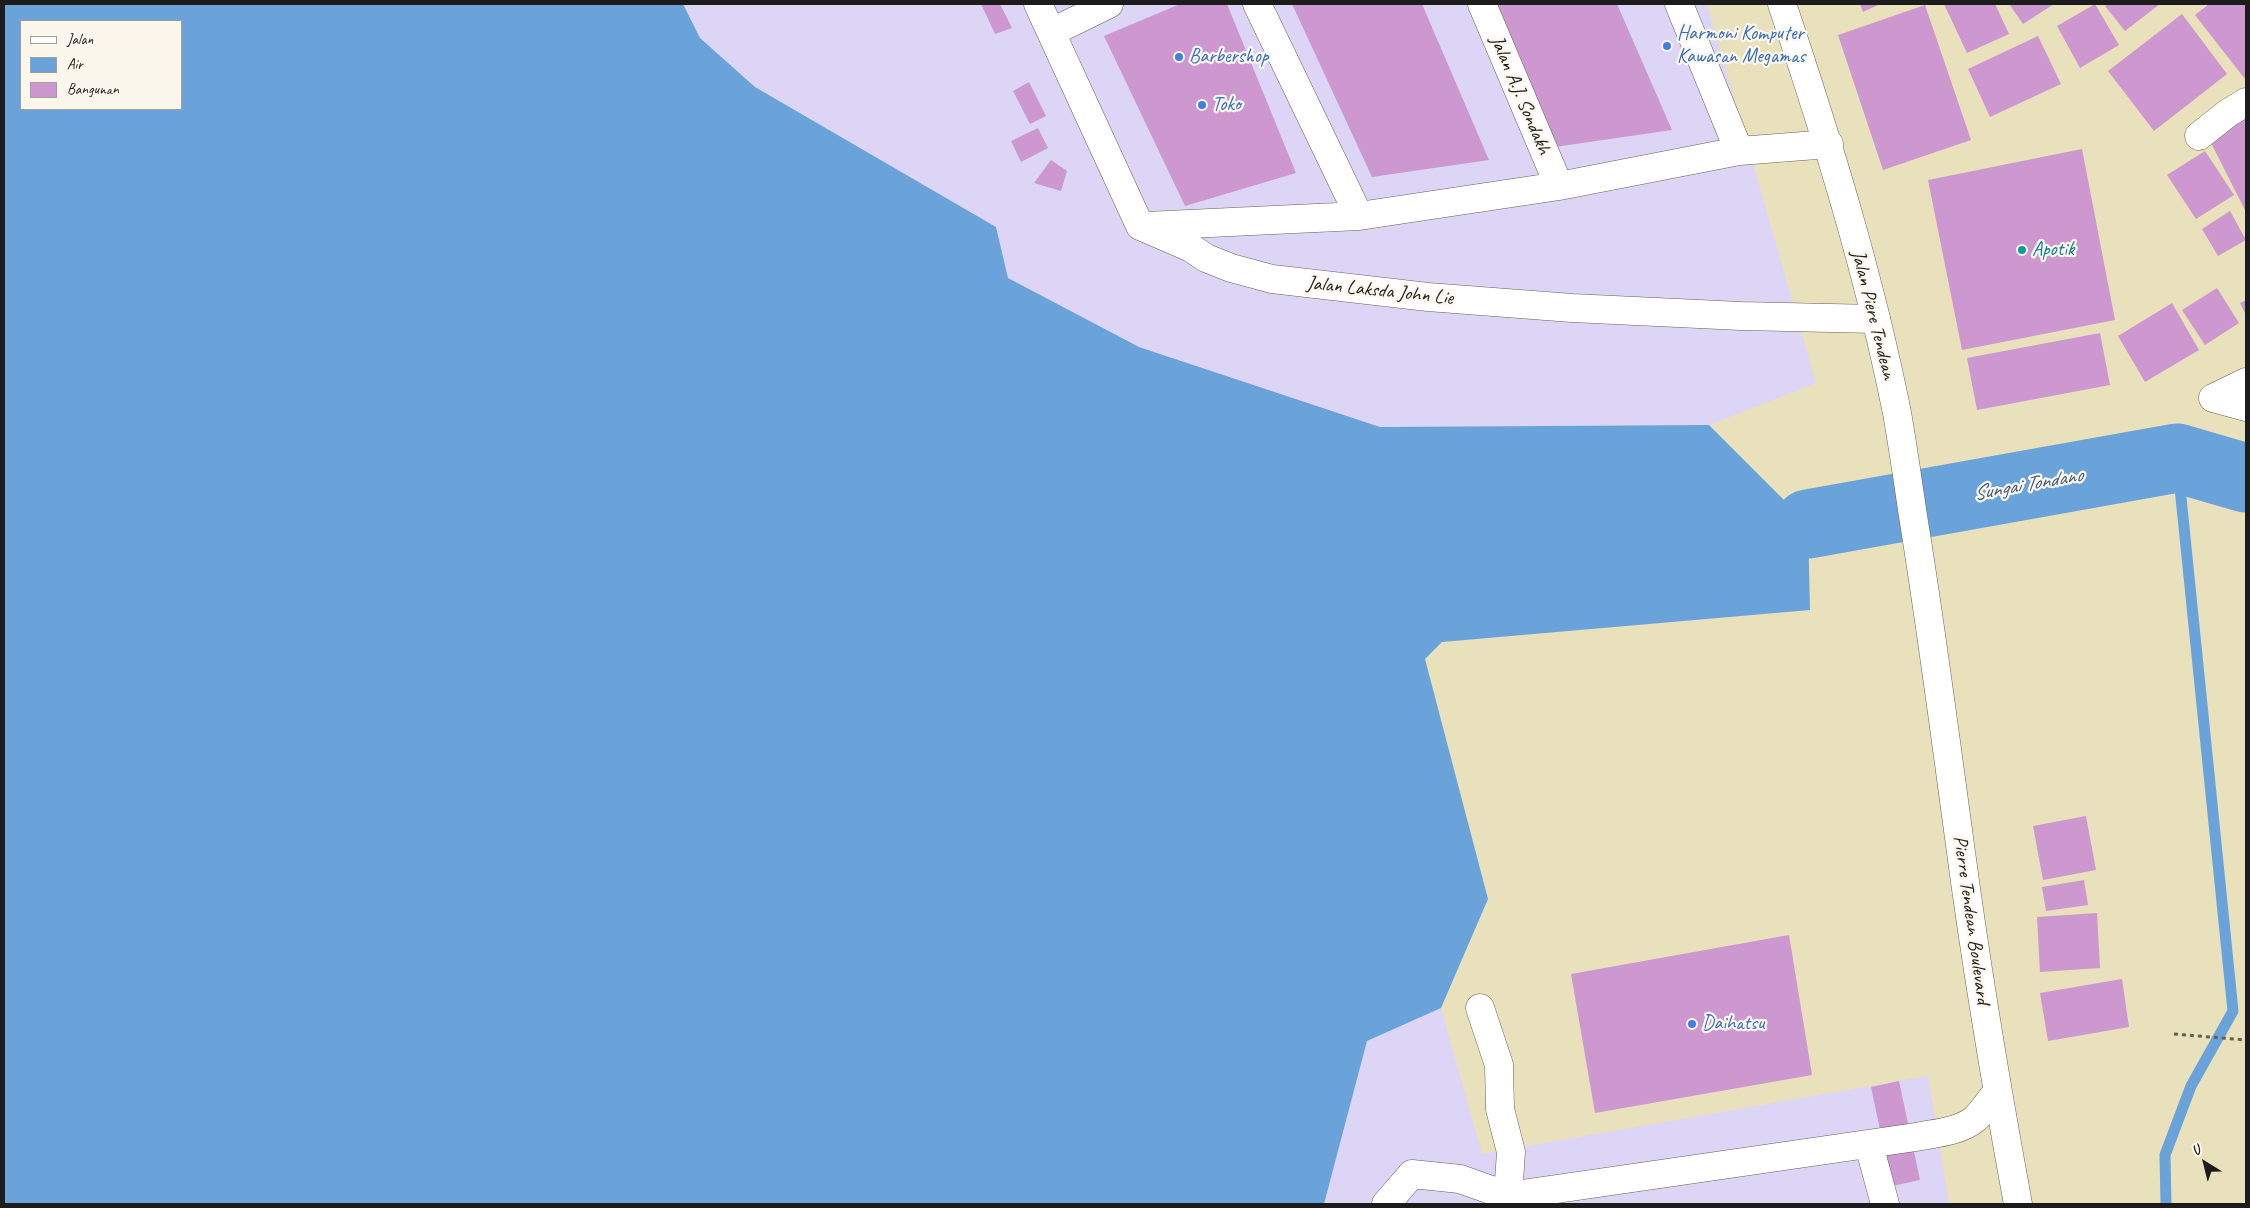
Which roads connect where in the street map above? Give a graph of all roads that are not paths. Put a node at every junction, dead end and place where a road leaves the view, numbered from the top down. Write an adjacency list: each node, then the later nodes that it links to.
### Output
1 (1038, 4): 7 (main road)
2 (1109, 4): 7 (main road)
3 (1257, 4): 13 (main road)
4 (1482, 4): 12 (main road, Jalan A.J. Sondakh)
5 (1678, 4): 11 (main road)
6 (1782, 4): 10 (main road, Jalan Piere Tendean)
7 (1052, 32): 14 (main road)
8 (2246, 102): 9 (main road)
9 (2199, 136)
10 (1829, 144): 11 (main road); 15 (main road, Jalan Piere Tendean)
11 (1744, 151): 12 (main road)
12 (1559, 186): 13 (main road)
13 (1359, 216): 14 (main road)
14 (1140, 226): 15 (main road, Jalan Laksda John Lie)
15 (1876, 319): 18 (main road, Jalan Piere Tendean)
16 (2246, 382): 17 (main road)
17 (2246, 407)
18 (1932, 634): 20 (main road, Pierre Tendean Boulevard)
19 (1480, 1008): 22 (main road)
20 (1997, 1092): 21 (main road); 25 (main road, Pierre Tendean Boulevard)
21 (1877, 1143): 22 (main road); 24 (main road)
22 (1507, 1201): 23 (main road)
23 (1386, 1204)
24 (1885, 1204)
25 (2018, 1204)

